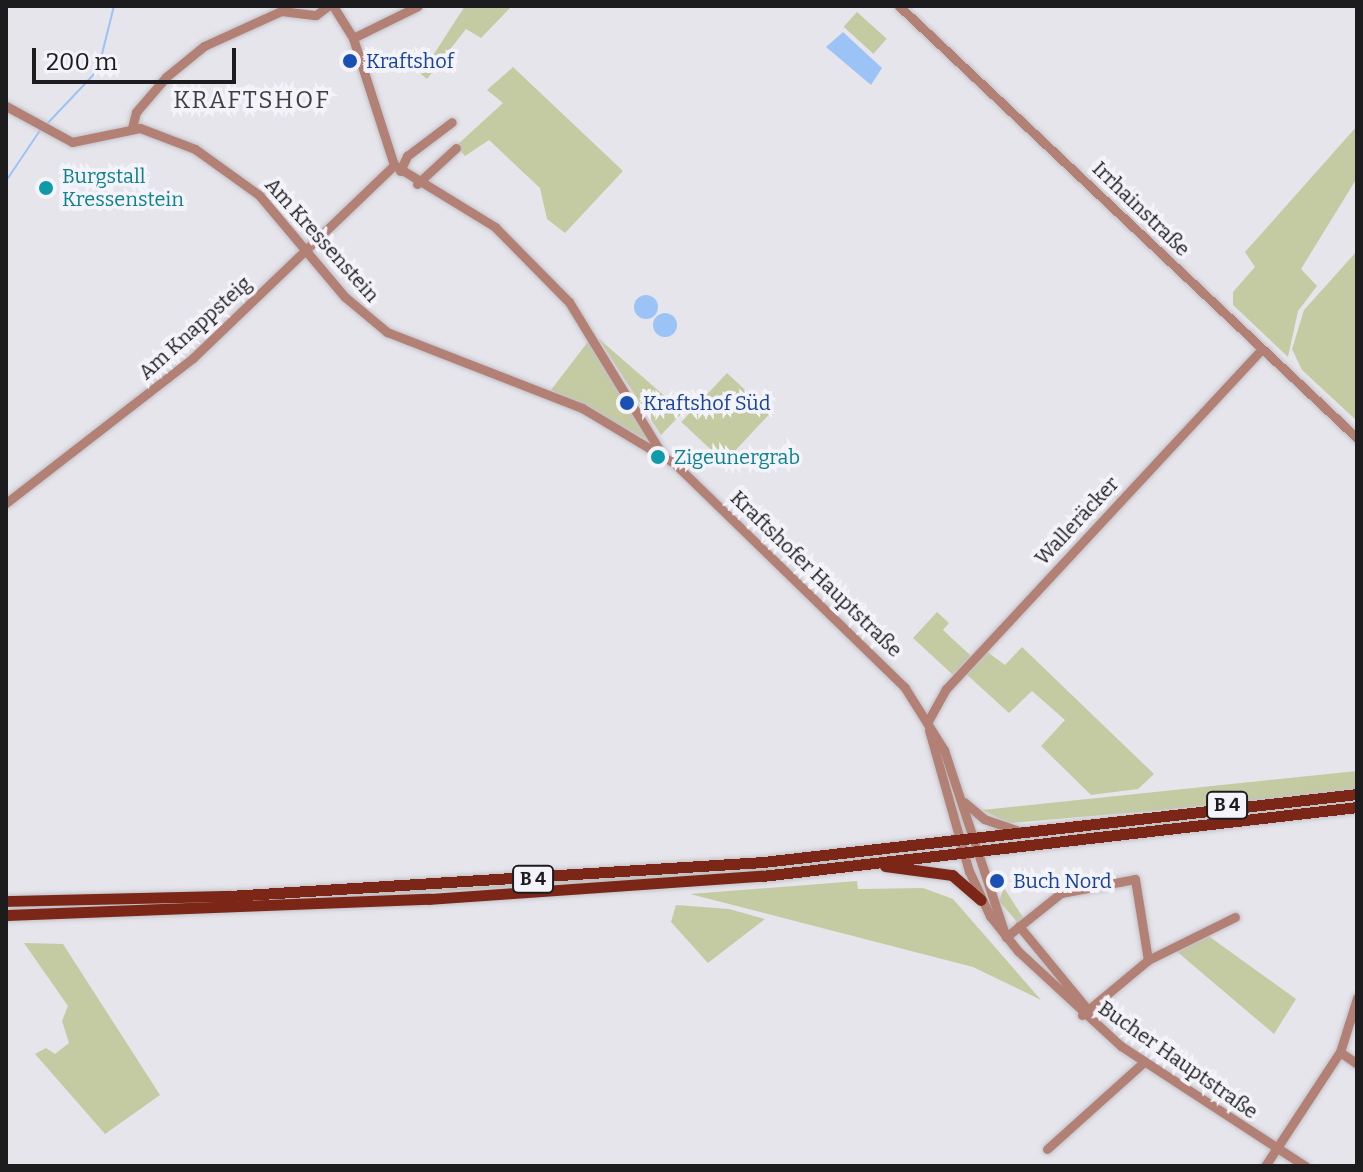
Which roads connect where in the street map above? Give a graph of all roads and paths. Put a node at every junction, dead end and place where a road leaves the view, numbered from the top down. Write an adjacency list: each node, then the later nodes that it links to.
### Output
1 (330, 6): 4 (street); 7 (street)
2 (418, 6): 4 (street)
3 (899, 6): 12 (street, Irrhainstraße)
4 (353, 38): 9 (street)
5 (6, 106): 7 (street)
6 (452, 122): 9 (street)
7 (132, 128): 11 (street, Am Kressenstein)
8 (456, 148): 10 (street)
9 (397, 168): 10 (street, Kraftshofer Hauptstraße); 11 (street, Am Knappsteig)
10 (417, 184): 14 (street, Kraftshofer Hauptstraße)
11 (306, 250): 14 (street, Am Kressenstein); 15 (street, Am Knappsteig)
12 (1262, 349): 13 (street, Irrhainstraße); 16 (street, Walleräcker)
13 (1357, 438)
14 (661, 453): 16 (street, Kraftshofer Hauptstraße)
15 (6, 503)
16 (927, 723): 18 (street, Kraftshofer Hauptstraße); 22 (street, Kraftshofer Hauptstraße)
17 (1357, 794): 20 (main road, B 4)
18 (962, 799): 20 (street); 21 (street, Kraftshofer Hauptstraße)
19 (1357, 807): 23 (main road, B 4)
20 (1019, 831): 21 (main road, B 4)
21 (972, 837): 22 (main road, B 4); 23 (street, Kraftshofer Hauptstraße)
22 (958, 839): 24 (street, Kraftshofer Hauptstraße); 27 (main road, B 4)
23 (975, 850): 24 (main road, B 4); 31 (street, Bucher Hauptstraße)
24 (962, 852): 25 (main road, B 4); 26 (street, Bucher Hauptstraße)
25 (868, 863): 26 (main road, B 4); 28 (main road, B 4)
26 (981, 900): 31 (street, Bucher Hauptstraße)
27 (6, 901)
28 (6, 915)
29 (1235, 917): 32 (street)
30 (1019, 926): 31 (street); 32 (street); 34 (street, Bucher Hauptstraße)
31 (1006, 937): 34 (street, Bucher Hauptstraße)
32 (1148, 960): 34 (street)
33 (1357, 998): 35 (street)
34 (1085, 1012): 36 (street, Bucher Hauptstraße)
35 (1340, 1052): 37 (street); 39 (street)
36 (1144, 1062): 38 (street); 39 (street, Bucher Hauptstraße)
37 (1357, 1064)
38 (1047, 1149)
39 (1276, 1149): 40 (street); 41 (street, Bucher Hauptstraße)
40 (1265, 1166)
41 (1305, 1166)

